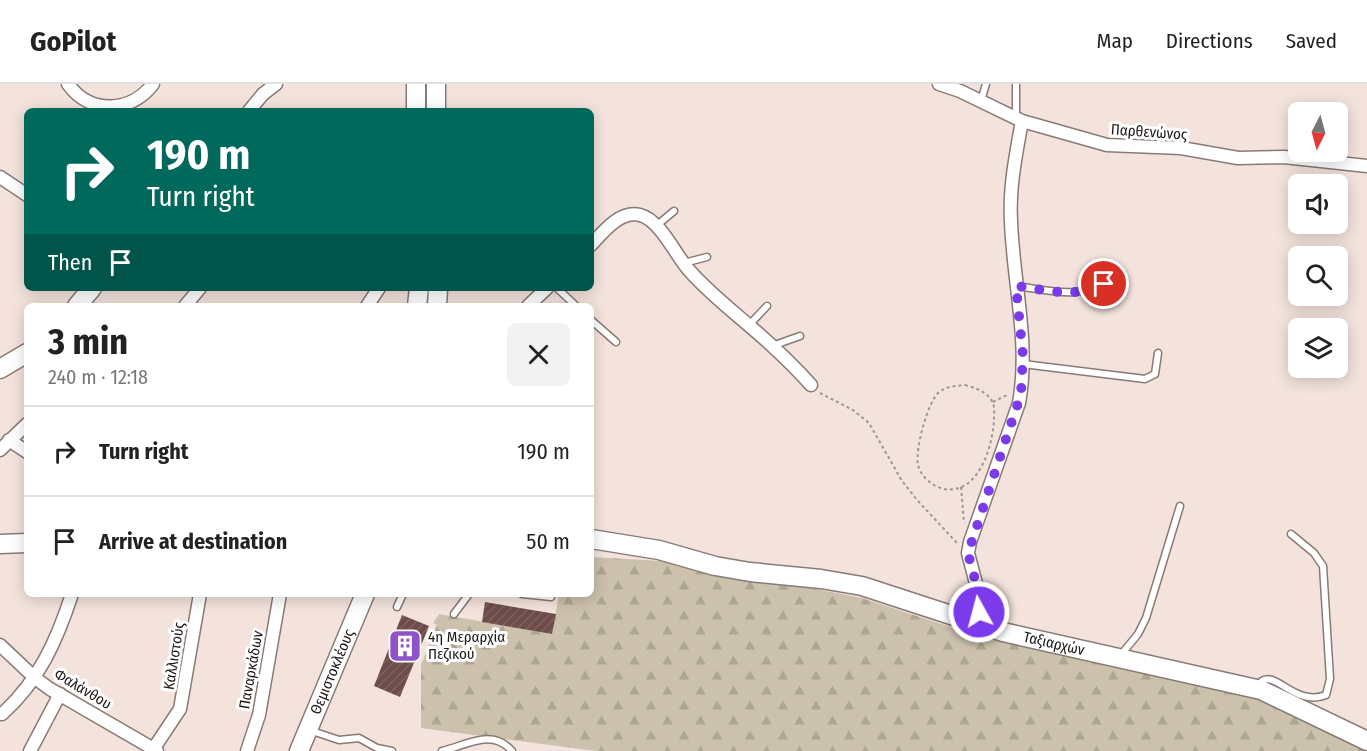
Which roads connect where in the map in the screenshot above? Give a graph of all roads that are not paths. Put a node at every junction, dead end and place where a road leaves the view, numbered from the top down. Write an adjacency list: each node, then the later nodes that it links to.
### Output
1 (68, 84): 2 (street)
2 (153, 84)
3 (276, 84): 10 (street)
4 (416, 84): 11 (street)
5 (436, 84): 12 (street)
6 (939, 84): 9 (street, Παρθενώνος)
7 (986, 84): 9 (lane)
8 (1016, 84): 13 (lane)
9 (981, 102): 13 (street, Παρθενώνος)
10 (251, 108)
11 (416, 108)
12 (436, 108)
13 (1019, 120): 14 (street, Παρθενώνος); 23 (street)
14 (1367, 166)
15 (0, 177): 16 (street)
16 (24, 193)
17 (674, 211): 18 (lane)
18 (656, 226): 19 (street); 21 (street)
19 (594, 242)
20 (707, 257): 21 (lane)
21 (684, 263): 34 (street)
22 (1111, 279): 23 (lane)
23 (1016, 286): 40 (street)
24 (90, 291): 28 (street)
25 (198, 291): 29 (street)
26 (544, 291): 30 (street)
27 (559, 291): 31 (lane)
28 (80, 303)
29 (188, 303)
30 (531, 303)
31 (573, 303)
32 (767, 306): 34 (lane)
33 (594, 323): 36 (lane)
34 (749, 325): 37 (street)
35 (800, 336): 37 (lane)
36 (616, 342)
37 (772, 346): 42 (street)
38 (1158, 353): 40 (lane)
39 (24, 355): 41 (street)
40 (1023, 364): 60 (street)
41 (0, 369)
42 (811, 385)
43 (24, 427): 44 (street)
44 (9, 440): 45 (street); 46 (street)
45 (0, 450)
46 (24, 450)
47 (1180, 506): 62 (lane)
48 (1291, 534): 64 (lane)
49 (594, 540): 60 (street, Ταξιαρχών)
50 (24, 543): 51 (street)
51 (0, 544)
52 (71, 597): 63 (street)
53 (199, 597): 69 (street, Καλλιστούς)
54 (279, 597): 72 (street, Παναρκάδων)
55 (364, 597): 67 (street, Θεμιστοκλέους)
56 (402, 597): 58 (lane)
57 (467, 597): 59 (lane)
58 (397, 607)
59 (454, 614)
60 (978, 625): 62 (street, Ταξιαρχών)
61 (0, 645): 63 (street, Φαλάνθου)
62 (1117, 659): 64 (street, Ταξιαρχών)
63 (35, 678): 65 (street, Φαλάνθου); 66 (street)
64 (1261, 690): 68 (street, Ταξιαρχών)
65 (60, 694): 69 (street, Φαλάνθου); 71 (street)
66 (2, 714)
67 (308, 730): 73 (street, Θεμιστοκλέους); 74 (lane)
68 (1367, 741)
69 (154, 750)
70 (512, 750): 75 (lane); 76 (lane)
71 (30, 751)
72 (247, 751)
73 (300, 751)
74 (392, 751)
75 (442, 751)
76 (522, 751)

